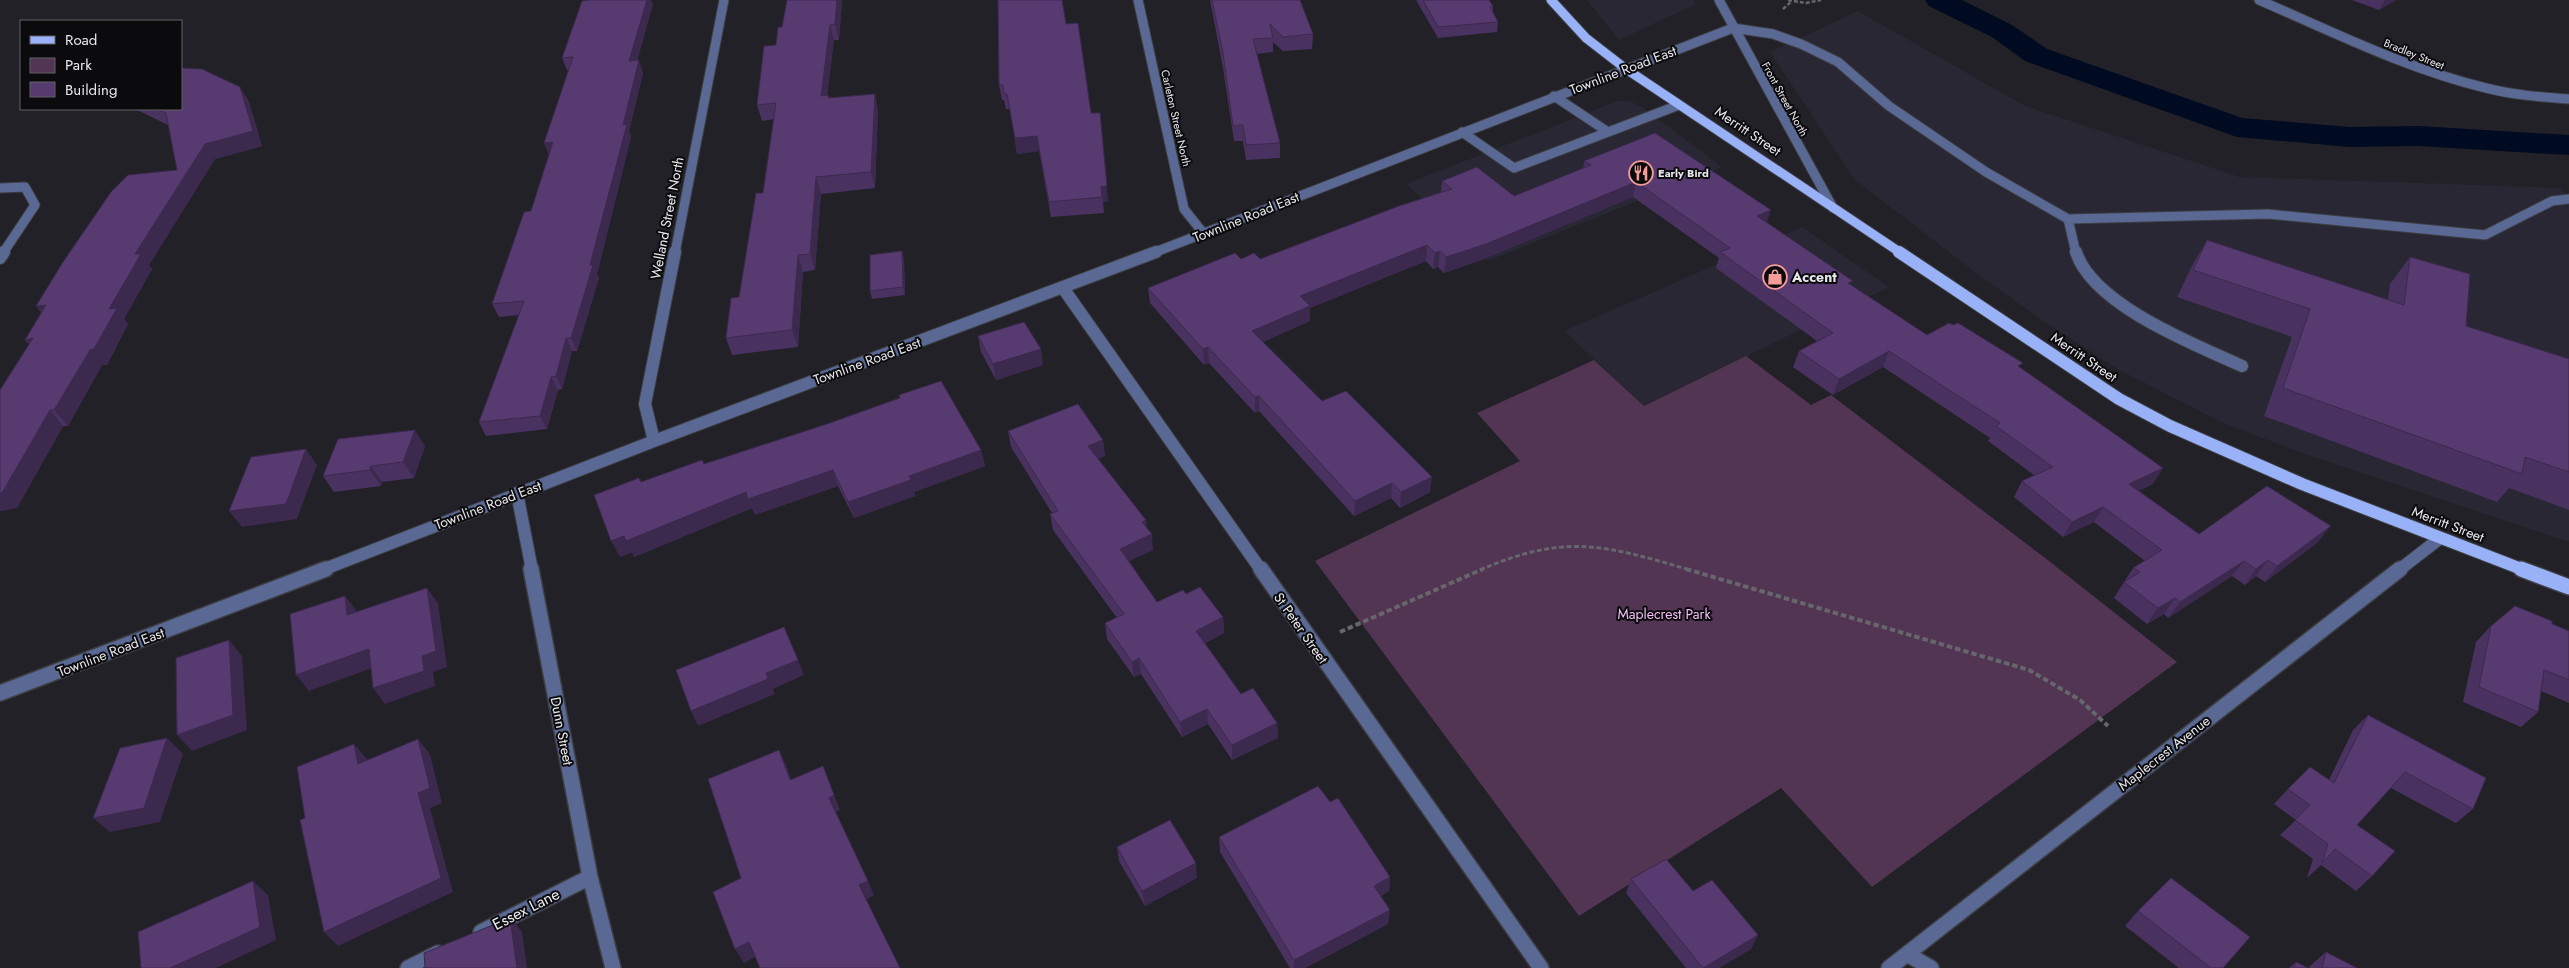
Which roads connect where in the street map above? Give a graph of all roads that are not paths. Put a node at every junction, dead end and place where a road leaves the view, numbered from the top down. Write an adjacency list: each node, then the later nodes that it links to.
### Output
1 (724, 0): 21 (street, Welland Street North)
2 (1138, 0): 17 (street, Carleton Street North)
3 (1551, 0): 7 (main road, Merritt Street)
4 (1719, 0): 6 (street, Front Street North)
5 (2259, 0): 9 (street, Bradley Street)
6 (1733, 28): 7 (street, Townline Road East); 15 (street, Front Street North); 16 (street)
7 (1626, 69): 8 (street, Townline Road East); 10 (main road, Merritt Street)
8 (1554, 96): 11 (street, Townline Road East); 12 (street)
9 (2569, 99)
10 (1679, 105): 12 (street); 15 (main road, Merritt Street)
11 (1462, 132): 12 (street); 17 (street, Townline Road East)
12 (1608, 132)
13 (0, 188): 18 (street)
14 (2569, 199): 16 (street)
15 (1832, 208): 23 (main road, Merritt Street)
16 (2068, 219): 20 (street)
17 (1204, 234): 19 (street, Townline Road East)
18 (0, 258)
19 (1063, 288): 21 (street, Townline Road East); 32 (street, St Peter Street)
20 (2242, 366)
21 (654, 441): 22 (street, Townline Road East)
22 (517, 494): 25 (street, Townline Road East); 26 (street, Dunn Street)
23 (2439, 539): 24 (main road, Merritt Street); 29 (street, Maplecrest Avenue)
24 (2569, 587)
25 (0, 693)
26 (590, 877): 27 (street, Essex Lane); 31 (street, Dunn Street)
27 (469, 938)
28 (452, 946): 30 (street)
29 (1907, 954): 33 (street, Maplecrest Avenue); 34 (street)
30 (408, 968)
31 (613, 968)
32 (1541, 968)
33 (1889, 968)
34 (1931, 968)

